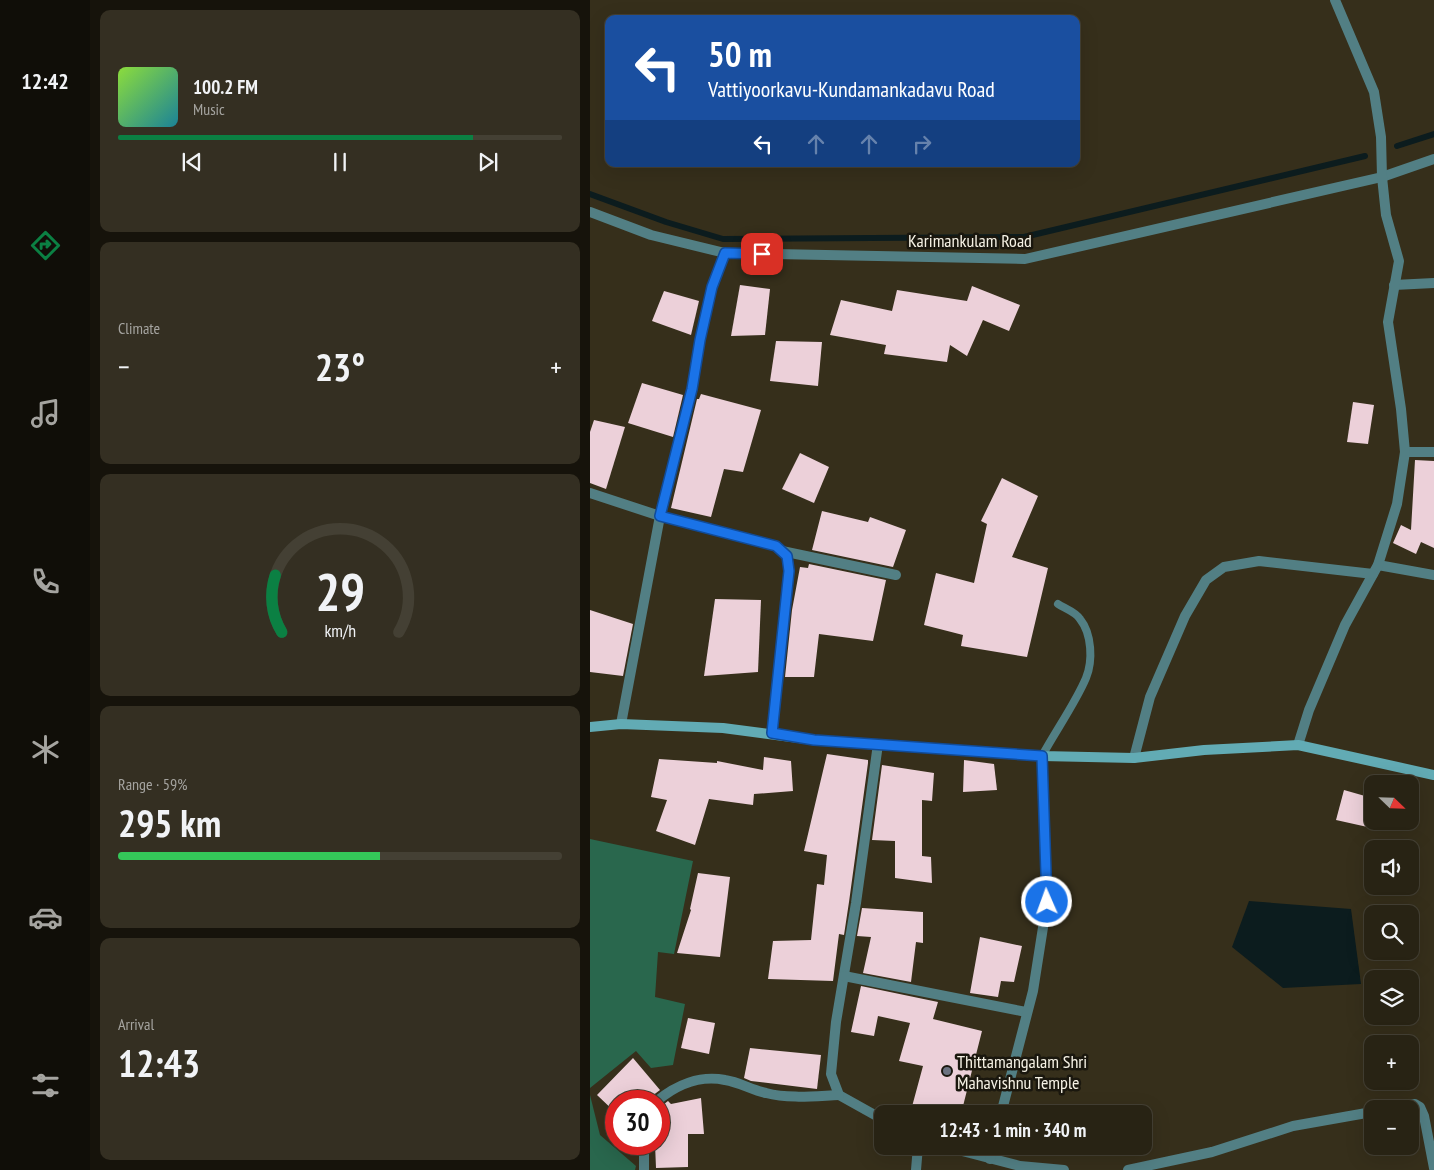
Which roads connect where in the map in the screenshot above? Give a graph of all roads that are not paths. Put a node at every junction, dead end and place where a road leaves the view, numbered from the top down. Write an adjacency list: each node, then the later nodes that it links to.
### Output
1 (1335, 0): 3 (street)
2 (1434, 159): 3 (street, Karimankulam Road)
3 (1382, 176): 5 (street, Karimankulam Road); 7 (street)
4 (590, 212): 5 (street, Karimankulam Road)
5 (725, 253): 11 (street)
6 (1434, 283): 7 (street)
7 (1394, 285): 8 (street)
8 (1405, 452): 9 (street); 13 (street)
9 (1434, 452)
10 (590, 493): 11 (street)
11 (660, 516): 12 (street); 18 (street)
12 (782, 552): 15 (street); 20 (street)
13 (1378, 565): 14 (street); 16 (street)
14 (1373, 574): 22 (street); 24 (street)
15 (896, 575)
16 (1434, 575)
17 (1058, 604): 23 (lane)
18 (621, 724): 19 (street); 20 (street)
19 (590, 727)
20 (772, 733): 21 (street)
21 (878, 744): 23 (street); 26 (street)
22 (1298, 745): 24 (street); 25 (street)
23 (1042, 756): 24 (street); 27 (street)
24 (1134, 758)
25 (1434, 775)
26 (844, 976): 27 (street); 29 (street)
27 (1026, 1012): 30 (street)
28 (670, 1090): 29 (street)
29 (839, 1095): 33 (street)
30 (1003, 1105)
31 (1419, 1106): 39 (street)
32 (1364, 1113): 43 (street)
33 (874, 1115)
34 (644, 1155): 40 (street)
35 (917, 1155): 41 (street)
36 (976, 1155): 38 (street)
37 (991, 1155): 38 (street)
38 (990, 1159): 42 (street)
39 (1434, 1168)
40 (644, 1170)
41 (916, 1170)
42 (1064, 1170)
43 (1128, 1170)

